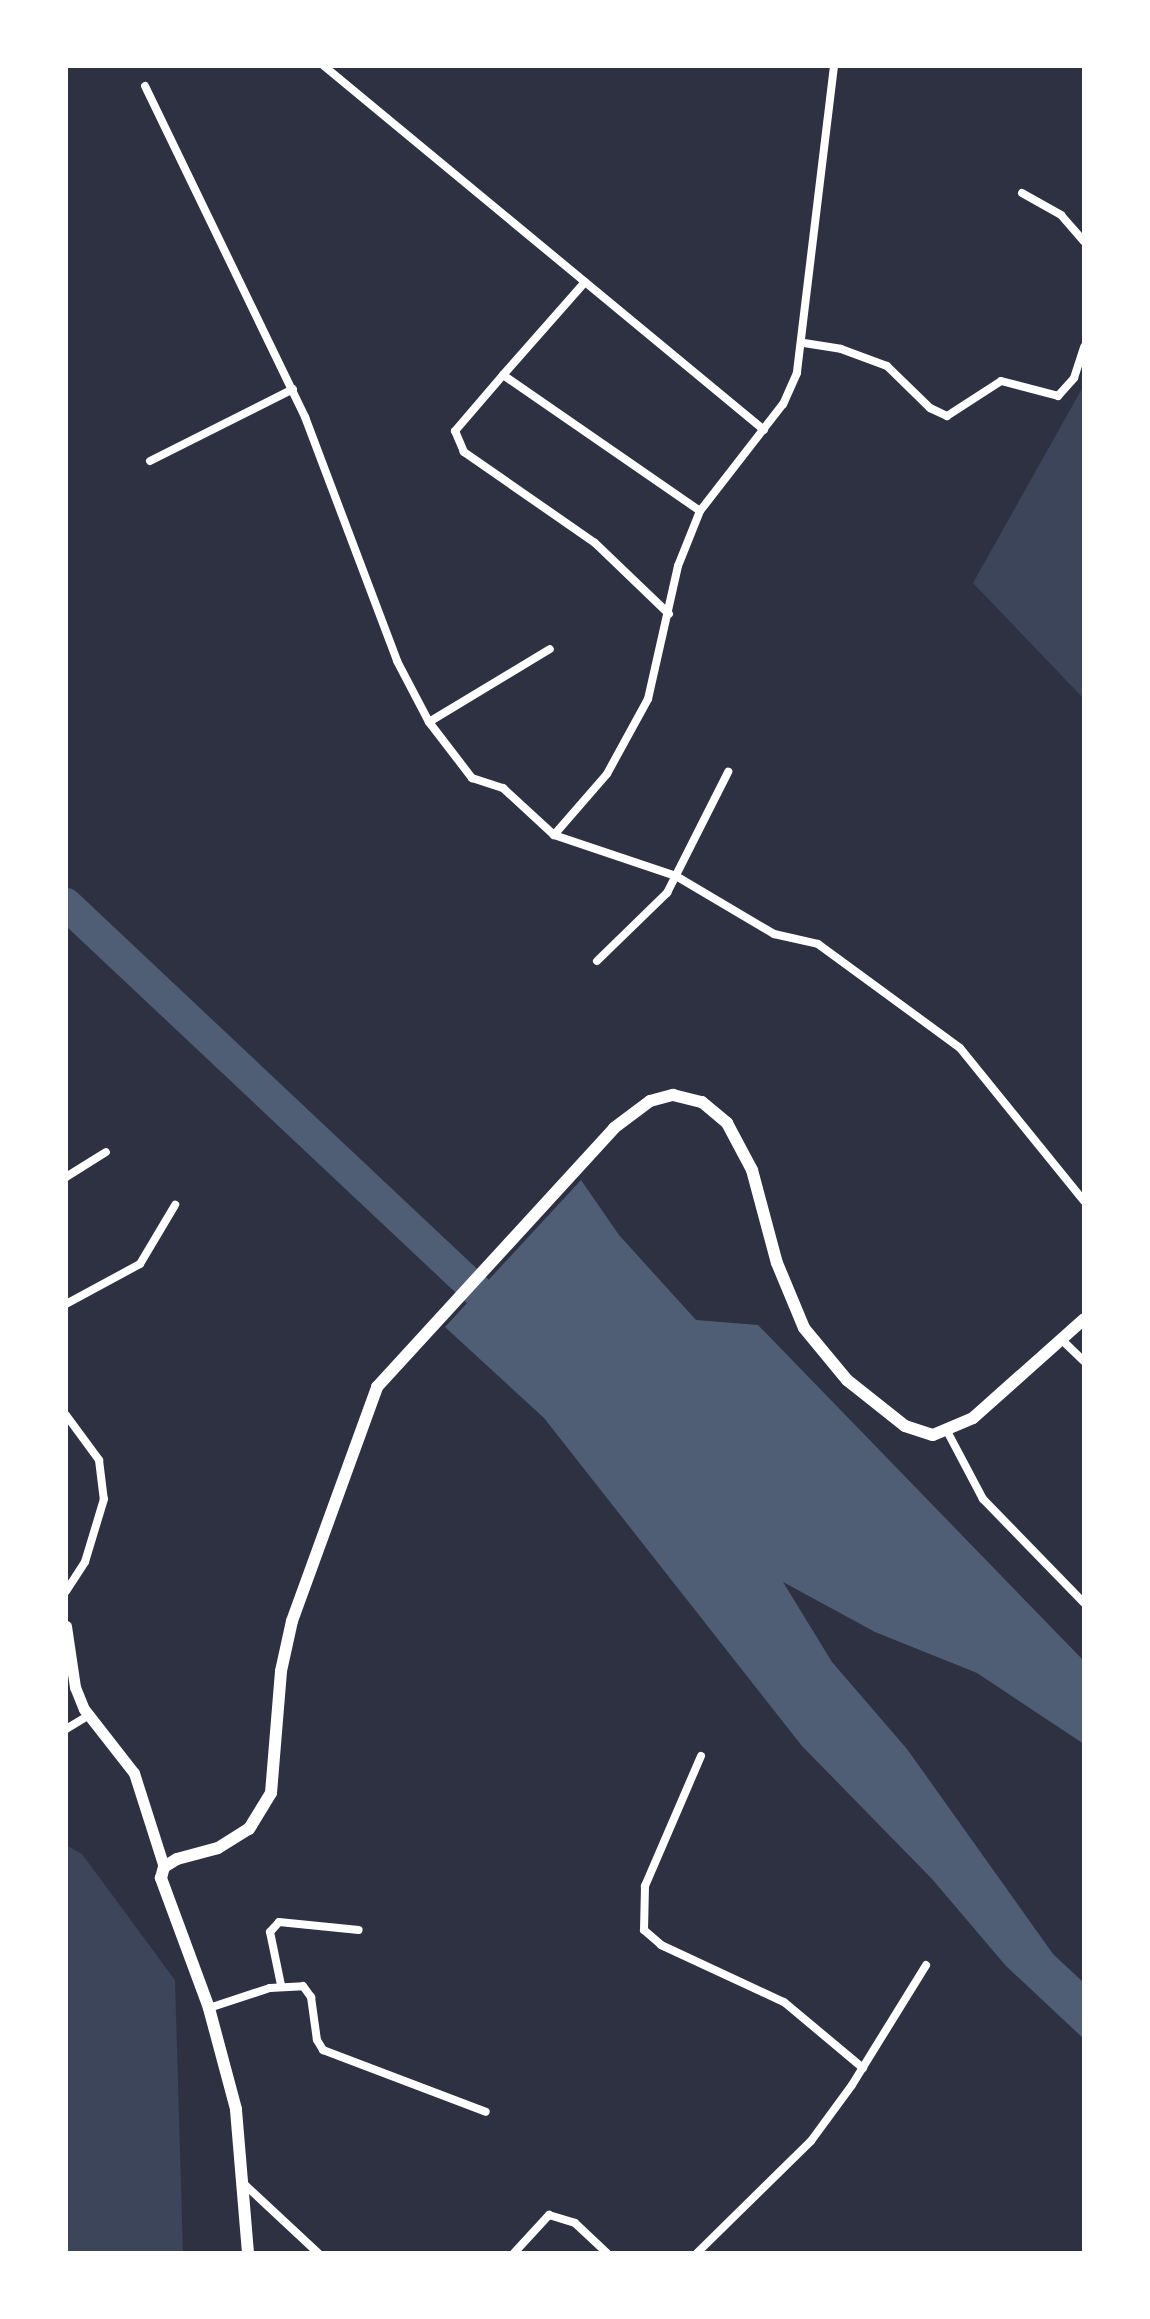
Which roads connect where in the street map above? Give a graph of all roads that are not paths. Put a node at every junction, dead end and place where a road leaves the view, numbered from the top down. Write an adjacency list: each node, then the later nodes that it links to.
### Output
1 (324, 66): 6 (street)
2 (834, 66): 7 (street)
3 (145, 86): 10 (street)
4 (1022, 193): 5 (street)
5 (1084, 241)
6 (585, 282): 9 (street); 11 (street)
7 (804, 343): 8 (street); 11 (street)
8 (1084, 347)
9 (503, 375): 13 (street); 14 (street)
10 (293, 389): 12 (street); 16 (street)
11 (764, 430): 13 (street)
12 (150, 461)
13 (700, 511): 14 (street)
14 (669, 614): 18 (street)
15 (550, 649): 16 (street)
16 (429, 722): 18 (street)
17 (728, 772): 19 (street)
18 (554, 835): 19 (street)
19 (676, 876): 20 (street); 23 (street)
20 (597, 961)
21 (106, 1152): 22 (street)
22 (66, 1177)
23 (1084, 1201)
24 (175, 1205): 25 (street)
25 (66, 1304)
26 (1084, 1319): 27 (main road)
27 (1063, 1341): 28 (street); 30 (main road)
28 (1084, 1361)
29 (66, 1415): 31 (street)
30 (947, 1431): 32 (street); 37 (main road)
31 (66, 1591)
32 (1084, 1603)
33 (66, 1626): 34 (street)
34 (89, 1715): 35 (street); 37 (street)
35 (66, 1729)
36 (701, 1756): 42 (street)
37 (164, 1867): 41 (main road)
38 (359, 1930): 40 (street)
39 (926, 1965): 42 (street)
40 (281, 1985): 41 (street); 43 (street)
41 (209, 2008): 44 (main road)
42 (863, 2068): 49 (street)
43 (486, 2112)
44 (243, 2183): 45 (main road); 46 (street)
45 (248, 2253)
46 (318, 2253)
47 (514, 2253): 48 (street)
48 (607, 2253)
49 (697, 2253)

